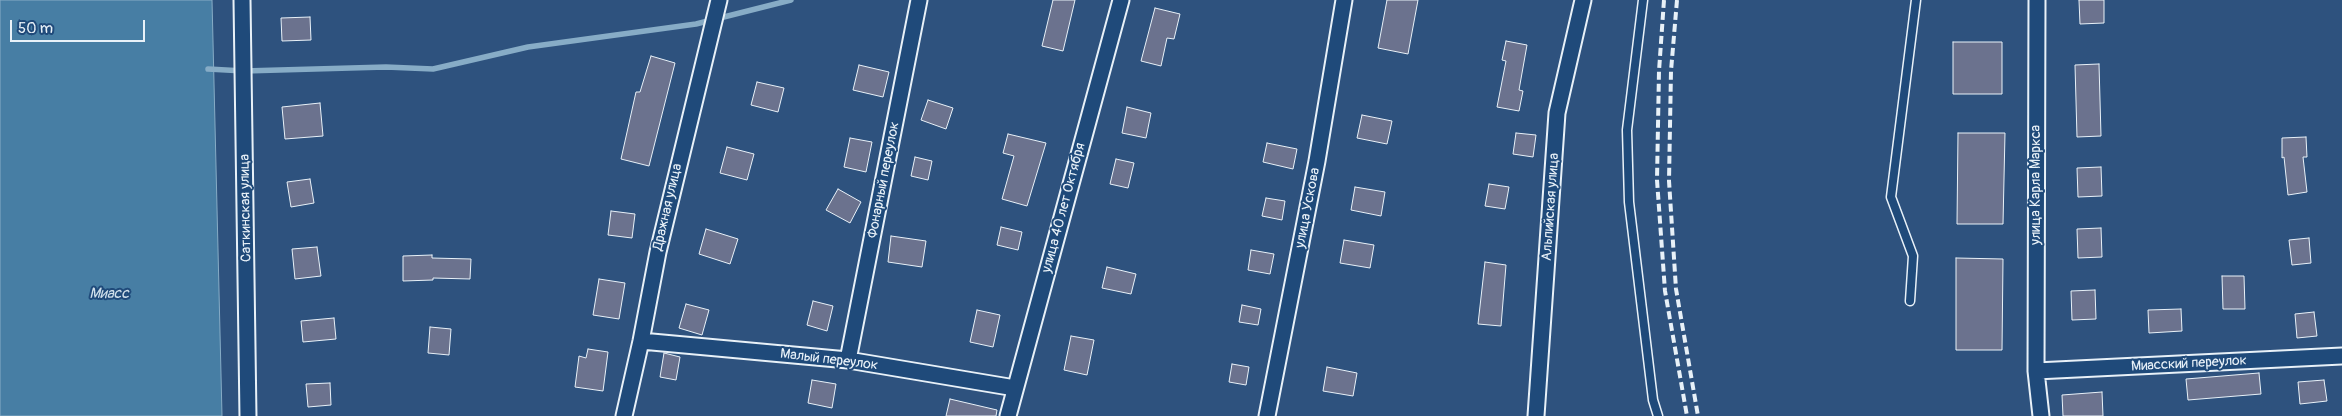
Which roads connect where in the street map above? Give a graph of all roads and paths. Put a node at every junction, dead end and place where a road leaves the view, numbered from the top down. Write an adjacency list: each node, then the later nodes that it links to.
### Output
1 (242, 0): 16 (street, Саткинская улица)
2 (719, 0): 11 (street, Дражная улица)
3 (919, 0): 13 (street, Фонарный переулок)
4 (1121, 0): 15 (street, улица 40 лет Октября)
5 (1344, 0): 19 (street, улица Ускова)
6 (1584, 0): 20 (street, Альпийская улица)
7 (1643, 0): 21 (lane)
8 (1916, 0): 10 (lane)
9 (2037, 0): 14 (street, улица Карла Маркса)
10 (1910, 301)
11 (641, 341): 13 (street, Малый переулок); 17 (street, Дражная улица)
12 (2342, 356): 14 (street, Миасский переулок)
13 (848, 360): 15 (street, Малый переулок)
14 (2036, 371): 22 (street, улица Карла Маркса)
15 (1015, 388): 18 (street, улица 40 лет Октября)
16 (248, 416)
17 (624, 416)
18 (1008, 416)
19 (1267, 416)
20 (1536, 416)
21 (1658, 416)
22 (2041, 416)

